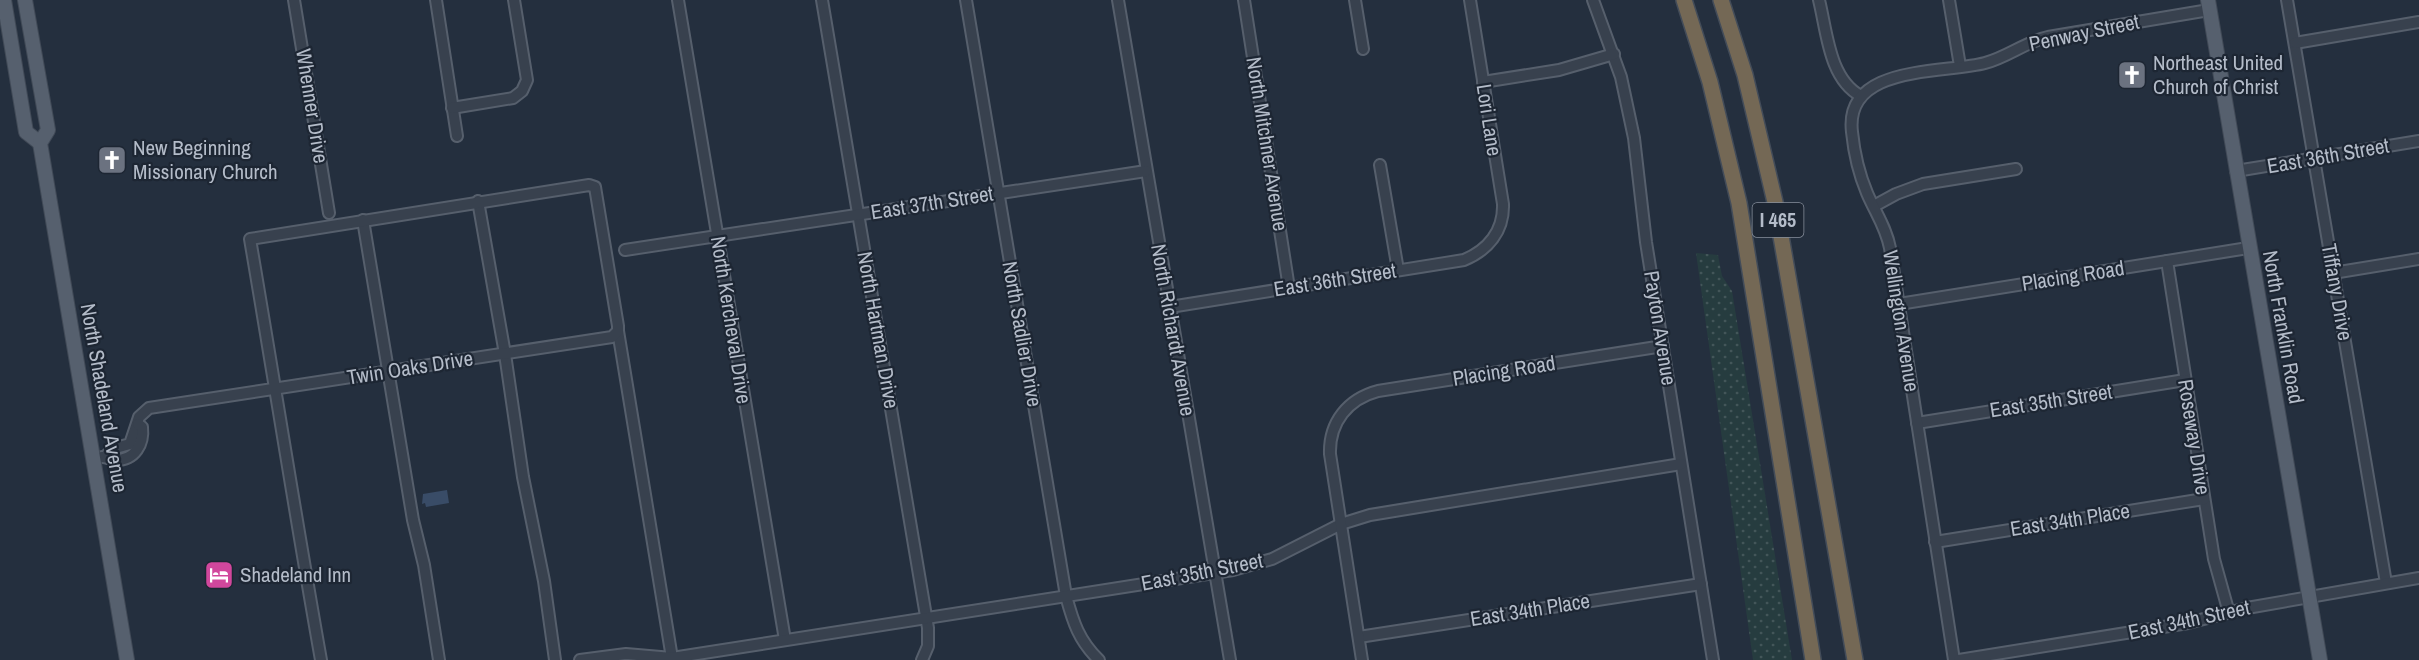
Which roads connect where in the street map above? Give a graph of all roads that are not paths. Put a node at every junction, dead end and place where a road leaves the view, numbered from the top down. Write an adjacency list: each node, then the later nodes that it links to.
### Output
1 (4, 0): 30 (main road, North Shadeland Avenue)
2 (25, 0): 30 (main road, North Shadeland Avenue)
3 (294, 0): 39 (street, Whenner Drive)
4 (436, 0): 27 (street)
5 (514, 0): 27 (street)
6 (678, 0): 42 (street, North Kercheval Drive)
7 (822, 0): 40 (street, North Hartman Drive)
8 (966, 0): 36 (street, North Sadlier Drive)
9 (1118, 0): 34 (street, North Richardt Avenue)
10 (1244, 0): 50 (street, North Mitchner Avenue)
11 (1355, 0): 22 (street)
12 (1470, 0): 25 (street, Lori Lane)
13 (1593, 0): 23 (street, Payton Avenue)
14 (1684, 0): 86 (highway, I 465)
15 (1721, 0): 87 (highway, I 465)
16 (1819, 0): 26 (street)
17 (1949, 0): 24 (street)
18 (2287, 0): 21 (street, Tiffany Drive)
19 (2208, 5): 24 (street, Penway Street); 35 (main road, North Franklin Road)
20 (2419, 22): 21 (street)
21 (2295, 43): 31 (street, Tiffany Drive)
22 (1363, 49)
23 (1614, 54): 25 (street); 54 (street, Payton Avenue)
24 (1960, 66): 26 (street, Penway Street)
25 (1483, 82): 43 (street, Lori Lane)
26 (1861, 96): 38 (street, Wellington Avenue)
27 (452, 108): 28 (street)
28 (457, 136)
29 (2419, 141): 31 (street, East 36th Street)
30 (40, 143): 60 (main road, North Shadeland Avenue)
31 (2314, 158): 35 (street, East 36th Street); 49 (street, Tiffany Drive)
32 (1380, 165): 48 (street)
33 (2016, 168): 38 (street)
34 (1146, 171): 36 (street, East 37th Street); 52 (street, North Richardt Avenue)
35 (2236, 171): 44 (main road, North Franklin Road)
36 (998, 193): 40 (street, East 37th Street); 69 (street, North Sadlier Drive)
37 (478, 201): 41 (street); 53 (street); 55 (street)
38 (1874, 206): 51 (street, Wellington Avenue)
39 (329, 213)
40 (859, 214): 42 (street, East 37th Street); 72 (street, North Hartman Drive)
41 (363, 220): 56 (street); 58 (street)
42 (717, 236): 45 (street); 74 (street, North Kercheval Drive)
43 (1494, 239): 48 (street, East 36th Street)
44 (2248, 248): 47 (street, Placing Road); 70 (main road, North Franklin Road)
45 (625, 250)
46 (2419, 259): 49 (street)
47 (2167, 261): 51 (street, Placing Road); 57 (street, Roseway Drive)
48 (1398, 270): 50 (street, East 36th Street)
49 (2334, 273): 67 (street, Tiffany Drive)
50 (1289, 288): 52 (street, East 36th Street)
51 (1899, 304): 59 (street, Wellington Avenue)
52 (1170, 307): 65 (street, North Richardt Avenue)
53 (618, 331): 55 (street, Twin Oaks Drive); 75 (street)
54 (1663, 346): 61 (street, Payton Avenue); 63 (street, Placing Road)
55 (505, 354): 56 (street, Twin Oaks Drive); 79 (street)
56 (387, 372): 58 (street, Twin Oaks Drive); 78 (street)
57 (2186, 380): 59 (street, East 35th Street); 62 (street, Roseway Drive)
58 (276, 389): 60 (street, Twin Oaks Drive); 77 (street)
59 (1917, 423): 64 (street, Wellington Avenue)
60 (99, 458): 76 (main road, North Shadeland Avenue)
61 (1682, 464): 63 (street, East 35th Street); 68 (street, Payton Avenue)
62 (2204, 499): 64 (street, East 34th Place); 71 (street, Roseway Drive)
63 (1341, 524): 65 (street, East 35th Street); 73 (street)
64 (1935, 542): 88 (street, Wellington Avenue)
65 (1215, 573): 69 (street, East 35th Street); 83 (street, North Richardt Avenue)
66 (2419, 578): 67 (street, East 34th Street)
67 (2386, 583): 70 (street, East 34th Street)
68 (1701, 584): 73 (street, East 34th Place); 85 (street, Payton Avenue)
69 (1066, 596): 72 (street, East 35th Street); 82 (street, North Sadlier Drive)
70 (2309, 597): 71 (street, East 34th Street); 89 (main road, North Franklin Road)
71 (2229, 612): 88 (street, East 34th Street)
72 (926, 618): 74 (street, East 35th Street); 81 (street, North Hartman Drive)
73 (1359, 638): 84 (street)
74 (785, 640): 75 (street, East 35th Street)
75 (672, 658): 80 (street, East 35th Street)
76 (127, 660)
77 (321, 660)
78 (439, 660)
79 (555, 660)
80 (580, 660)
81 (922, 660)
82 (1099, 660)
83 (1230, 660)
84 (1362, 660)
85 (1713, 660)
86 (1813, 660)
87 (1855, 660)
88 (1956, 660)
89 (2320, 660)

